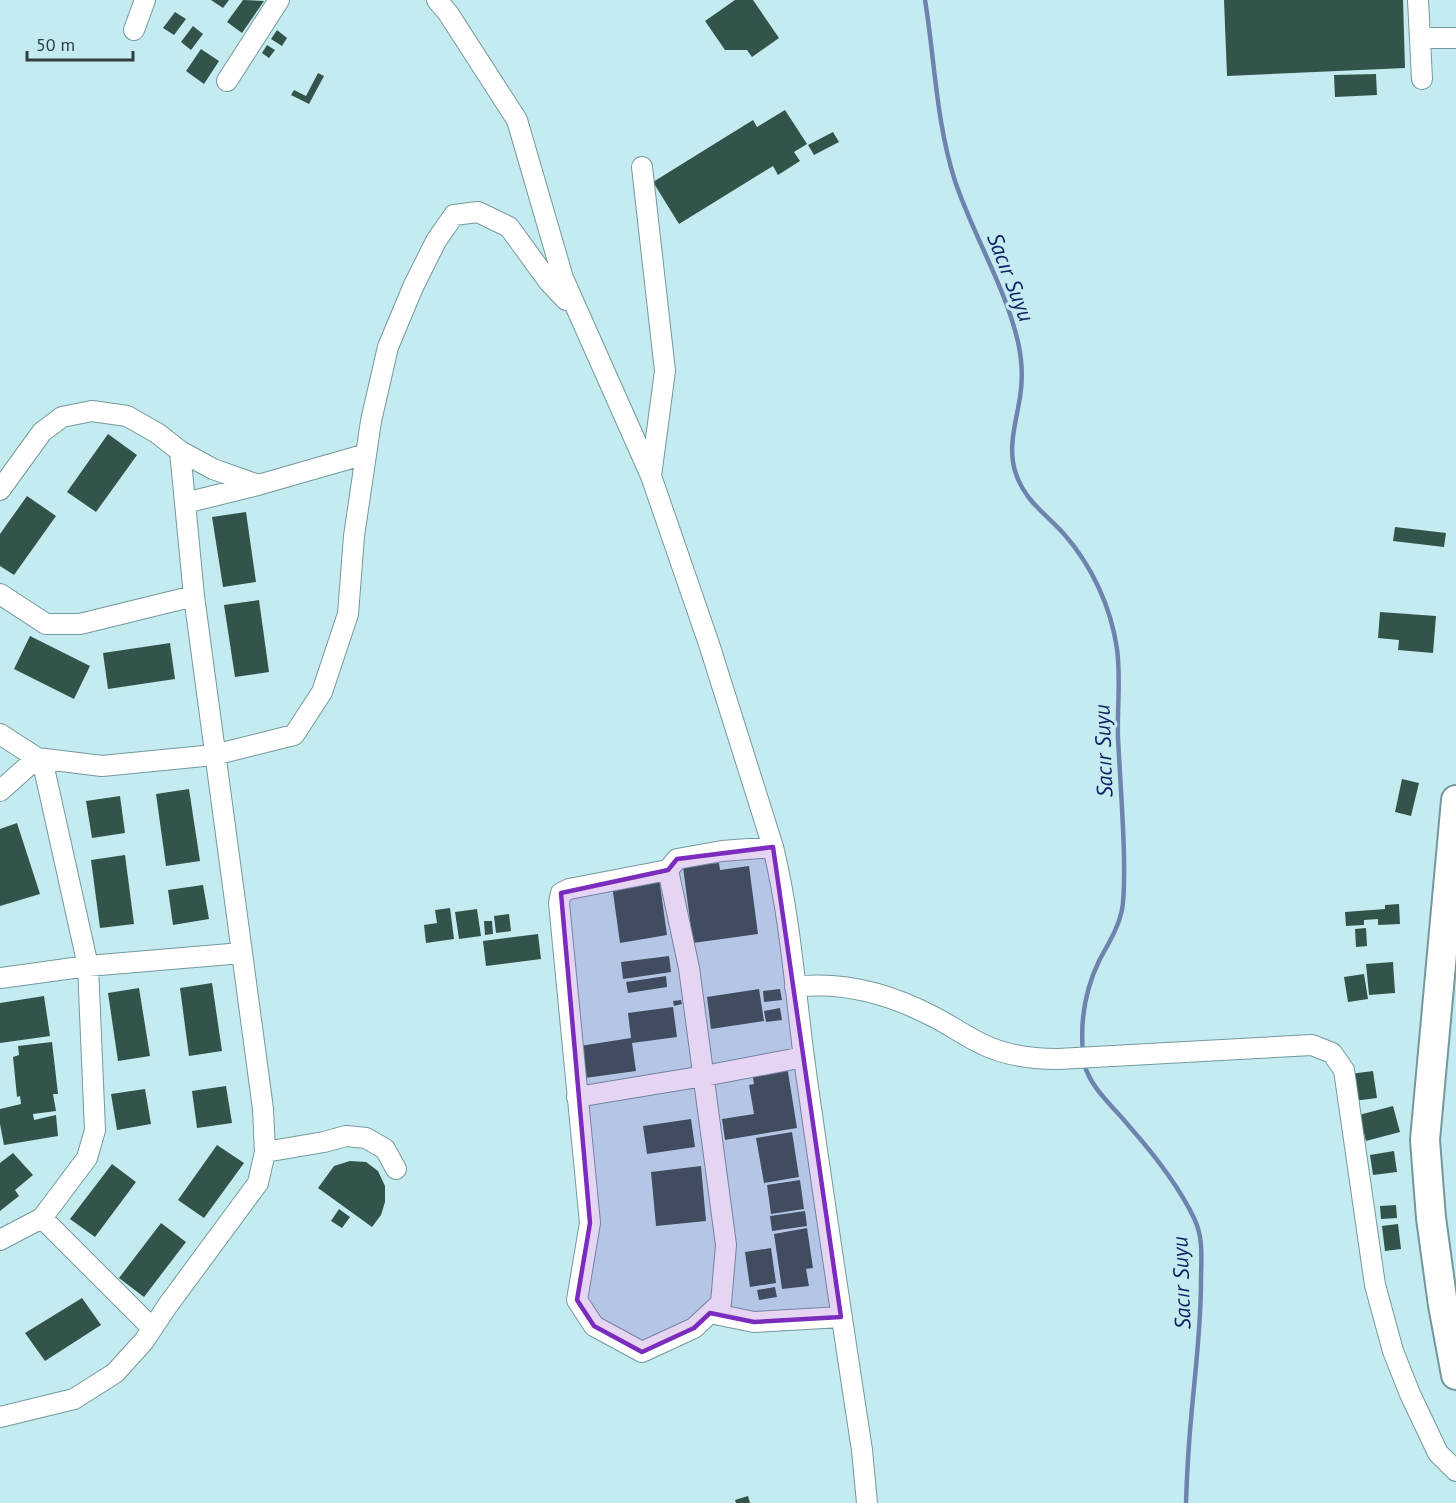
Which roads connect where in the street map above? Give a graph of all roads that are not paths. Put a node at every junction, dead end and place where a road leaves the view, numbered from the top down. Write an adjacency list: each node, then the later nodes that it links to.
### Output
1 (145, 0): 5 (street)
2 (437, 0): 11 (street)
3 (1418, 0): 6 (street)
4 (274, 2): 9 (street)
5 (134, 30)
6 (1421, 38): 7 (street); 8 (street)
7 (1456, 38)
8 (1422, 79)
9 (227, 81)
10 (642, 167): 14 (street)
11 (578, 313): 13 (street); 14 (street)
12 (180, 451): 15 (street); 16 (street); 17 (street)
13 (366, 454): 15 (street); 21 (street)
14 (651, 476): 25 (street)
15 (258, 485): 17 (street)
16 (0, 490)
17 (185, 503): 19 (street)
18 (0, 594): 19 (street)
19 (194, 596): 21 (street)
20 (0, 734): 22 (street)
21 (214, 755): 22 (street); 27 (street)
22 (39, 759): 23 (street); 28 (street)
23 (0, 791)
24 (1456, 800): 41 (highway)
25 (773, 847): 26 (street); 30 (street)
26 (668, 870): 32 (street); 33 (street)
27 (242, 953): 28 (street); 34 (street)
28 (88, 966): 29 (street); 36 (street)
29 (0, 978)
30 (795, 987): 31 (street); 43 (street)
31 (804, 1057): 32 (street); 39 (street)
32 (704, 1076): 33 (street); 38 (street)
33 (577, 1097): 38 (street)
34 (265, 1152): 35 (street); 40 (street)
35 (396, 1169)
36 (42, 1218): 37 (street); 40 (street)
37 (0, 1239)
38 (710, 1313): 39 (street)
39 (841, 1317): 44 (street)
40 (152, 1328): 42 (street)
41 (1456, 1375)
42 (0, 1417)
43 (1456, 1471)
44 (867, 1503)

